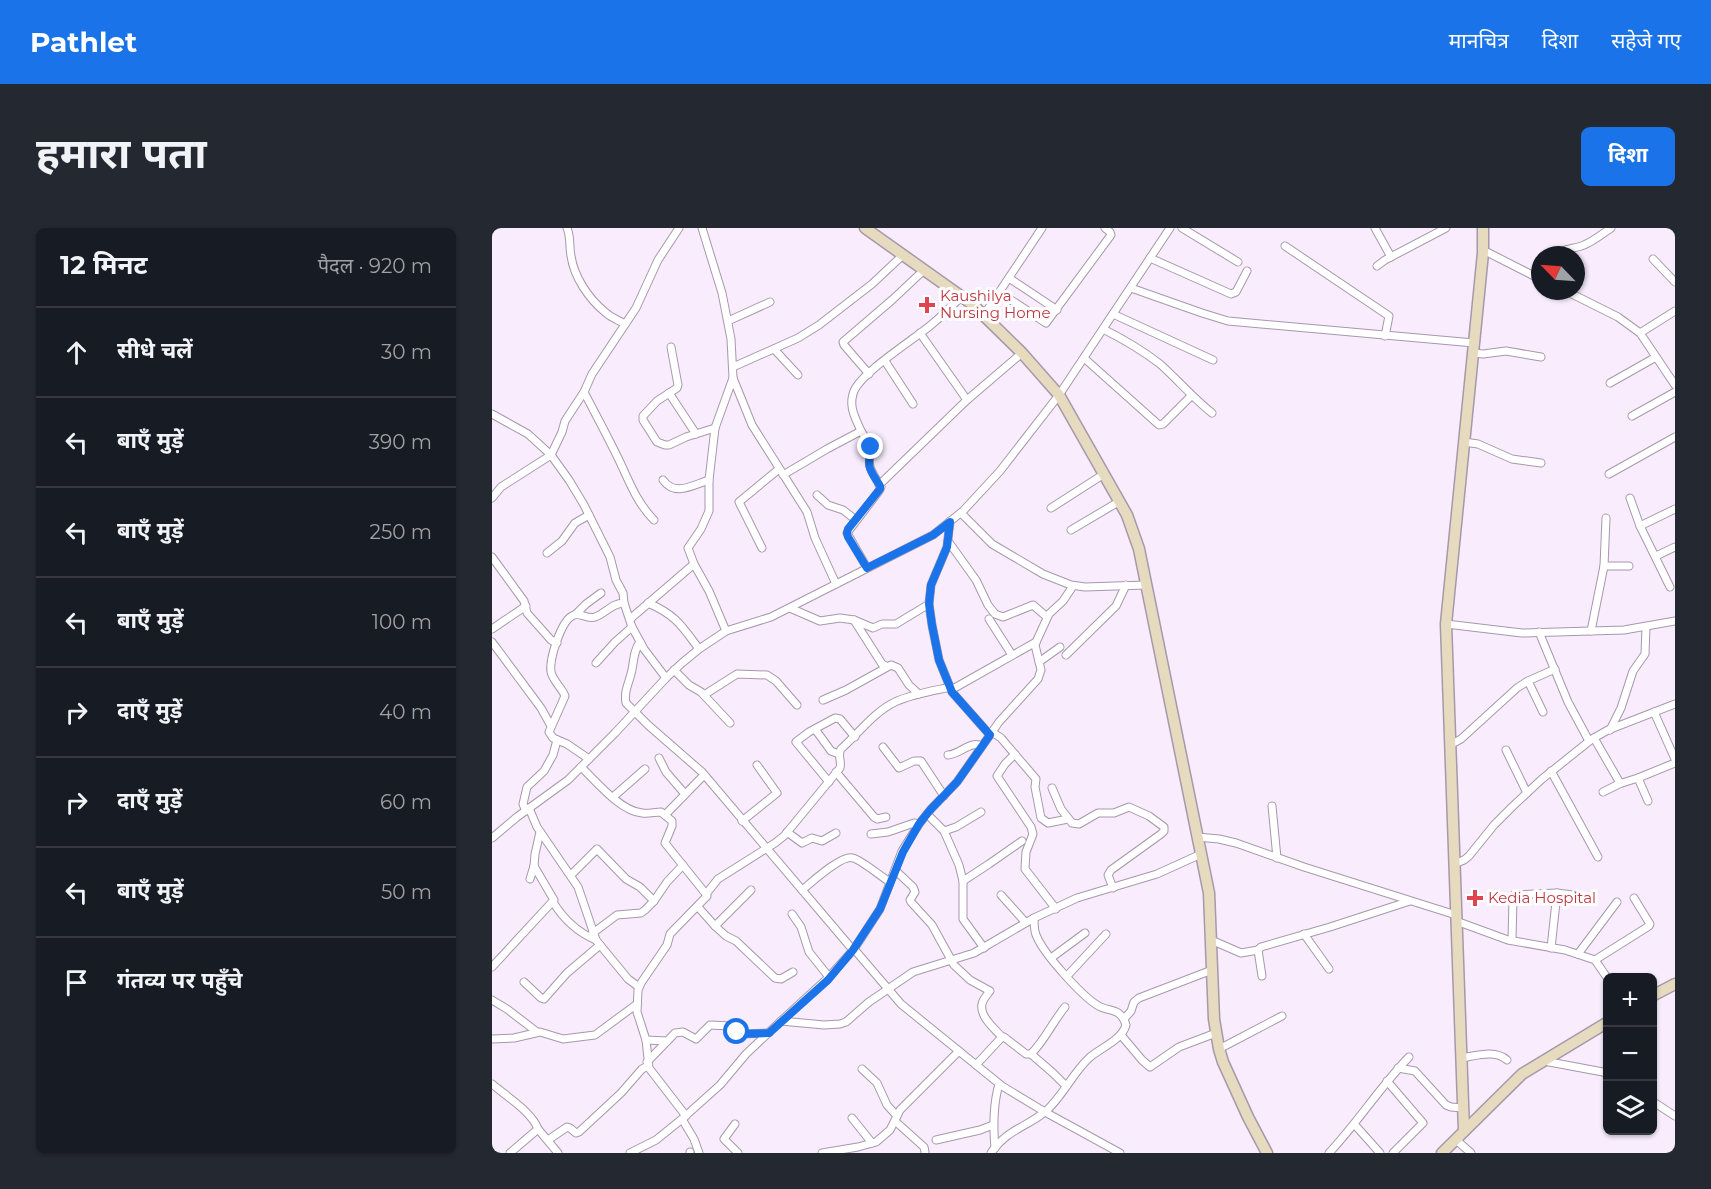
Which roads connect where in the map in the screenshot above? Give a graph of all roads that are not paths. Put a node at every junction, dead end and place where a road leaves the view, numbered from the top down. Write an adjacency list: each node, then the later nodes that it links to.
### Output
1 (567, 228): 37 (street)
2 (679, 228): 37 (street)
3 (702, 228): 36 (street)
4 (865, 228): 16 (street)
5 (1042, 228): 25 (street)
6 (1105, 228): 32 (street)
7 (1170, 228): 18 (street)
8 (1182, 228): 20 (street)
9 (1375, 228): 17 (street)
10 (1446, 228): 17 (street)
11 (1483, 228): 15 (street)
12 (1611, 228): 14 (street)
13 (1285, 246): 41 (street)
14 (1582, 246)
15 (1483, 249): 24 (street); 44 (street)
16 (903, 255): 22 (street); 43 (street)
17 (1391, 257): 21 (street)
18 (1150, 258): 23 (street); 27 (street)
19 (1653, 259): 26 (street)
20 (1238, 262)
21 (1377, 266)
22 (924, 270): 29 (street); 52 (street)
23 (1247, 271)
24 (1531, 274)
25 (1009, 278): 28 (street); 32 (street)
26 (1675, 282)
27 (1131, 288): 34 (street); 41 (street)
28 (999, 292): 32 (street); 35 (street)
29 (962, 296): 35 (street); 39 (street)
30 (1584, 300): 40 (street)
31 (770, 302): 36 (street)
32 (1057, 310)
33 (1675, 311): 40 (street)
34 (1113, 314): 38 (street); 49 (street)
35 (984, 315): 45 (street)
36 (728, 321): 51 (street)
37 (625, 324): 57 (street)
38 (1103, 329): 48 (street); 61 (street)
39 (920, 333): 50 (street); 62 (street)
40 (1640, 333): 47 (street)
41 (1385, 336): 44 (street)
42 (671, 347): 59 (street)
43 (774, 348): 51 (street); 53 (street)
44 (1473, 348): 46 (street); 71 (street)
45 (1022, 352): 60 (street); 62 (street)
46 (1541, 357)
47 (1656, 357): 55 (street); 56 (street)
48 (1084, 358): 60 (street); 61 (street)
49 (1213, 360)
50 (885, 361): 52 (street); 63 (street)
51 (733, 367): 54 (street)
52 (869, 374): 68 (street)
53 (798, 375)
54 (733, 378): 67 (street); 74 (street)
55 (1610, 383)
56 (1675, 385)
57 (584, 392): 72 (street); 89 (street)
58 (1675, 392): 66 (street)
59 (669, 393): 69 (street); 69 (street)
60 (1059, 395): 75 (street); 86 (street)
61 (1191, 396): 64 (street)
62 (967, 399): 79 (street)
63 (913, 404)
64 (1212, 413)
65 (492, 414): 72 (street)
66 (1632, 416)
67 (715, 428): 69 (street); 78 (street)
68 (861, 431): 74 (street); 79 (street)
69 (696, 434)
70 (1675, 437): 76 (street)
71 (1464, 442): 73 (street); 121 (street)
72 (551, 456): 81 (street); 87 (street)
73 (1540, 463)
74 (781, 472): 96 (street); 104 (street)
75 (1104, 474): 83 (street); 84 (street)
76 (1609, 474)
77 (663, 480): 78 (street)
78 (709, 480): 100 (street)
79 (879, 484): 90 (street)
80 (817, 495): 90 (street)
81 (492, 498)
82 (1630, 498): 92 (street)
83 (1120, 501): 93 (street); 106 (street)
84 (1051, 508)
85 (1675, 509): 92 (street)
86 (961, 513): 91 (street); 107 (street)
87 (589, 515): 97 (street); 110 (street)
88 (1606, 518): 101 (street)
89 (654, 520)
90 (856, 520): 103 (street)
91 (950, 522): 94 (street); 103 (street)
92 (1640, 526): 98 (street)
93 (1071, 530)
94 (948, 541): 112 (street); 116 (street)
95 (1675, 547): 98 (street)
96 (762, 548)
97 (547, 553)
98 (1656, 556): 108 (street)
99 (492, 557): 113 (street)
100 (694, 564): 111 (street); 124 (street)
101 (1604, 566): 102 (street); 125 (street)
102 (1629, 567)
103 (867, 568): 104 (street)
104 (836, 584): 114 (street)
105 (1126, 585): 106 (street); 107 (street); 134 (street)
106 (1146, 585): 199 (street)
107 (1073, 586): 116 (street)
108 (1670, 588)
109 (601, 593): 115 (street)
110 (624, 603): 115 (street); 120 (street)
111 (648, 603): 120 (street); 132 (street)
112 (929, 604): 118 (street); 142 (street)
113 (526, 606): 123 (street); 130 (street)
114 (790, 608): 118 (street); 124 (street)
115 (576, 614): 130 (street)
116 (1047, 617): 129 (street)
117 (989, 619): 133 (street)
118 (854, 620): 137 (street)
119 (1675, 621): 122 (street)
120 (631, 623): 128 (street); 136 (street)
121 (1446, 624): 126 (street); 159 (street)
122 (1646, 627): 125 (street); 154 (street)
123 (492, 629)
124 (726, 631): 132 (street)
125 (1591, 631): 126 (street)
126 (1539, 632): 138 (street)
127 (492, 642): 152 (street)
128 (640, 642): 140 (street); 148 (street)
129 (1036, 642): 133 (street); 135 (street)
130 (556, 643): 152 (street)
131 (1060, 647): 135 (street)
132 (699, 649): 139 (street)
133 (1012, 655): 142 (street)
134 (1066, 655)
135 (1039, 662): 155 (street)
136 (596, 663)
137 (886, 666): 143 (street); 145 (street)
138 (1555, 669): 141 (street); 157 (street)
139 (674, 670): 140 (street); 144 (street)
140 (666, 678): 148 (street)
141 (1528, 681): 149 (street); 159 (street)
142 (951, 688): 143 (street); 155 (street)
143 (919, 694): 156 (street)
144 (704, 695): 147 (street); 151 (street)
145 (823, 700)
146 (1675, 704): 150 (street)
147 (797, 705)
148 (635, 710): 167 (street); 174 (street)
149 (1542, 712)
150 (1654, 712): 154 (street); 168 (street)
151 (730, 723)
152 (551, 726): 158 (street)
153 (815, 729): 156 (street); 163 (street); 176 (street)
154 (1610, 730): 157 (street)
155 (991, 733): 160 (street); 164 (street)
156 (855, 736): 163 (street)
157 (1592, 739): 172 (street); 177 (street)
158 (557, 740): 167 (street); 186 (street)
159 (1450, 745): 206 (street)
160 (982, 746): 165 (street); 182 (street)
161 (883, 747): 182 (street)
162 (1506, 750): 180 (street)
163 (839, 754): 173 (street)
164 (1015, 754): 191 (street); 227 (street)
165 (948, 755)
166 (659, 758): 181 (street)
167 (589, 759): 170 (street)
168 (1675, 761): 175 (street)
169 (757, 765): 192 (street)
170 (581, 766): 183 (street); 186 (street)
171 (645, 769): 183 (street)
172 (1551, 771): 180 (street); 204 (street)
173 (836, 772): 176 (street); 190 (street)
174 (704, 775): 181 (street); 192 (street)
175 (1638, 778): 177 (street); 184 (street)
176 (828, 782): 196 (street)
177 (1621, 783): 179 (street)
178 (1052, 788): 191 (street)
179 (1603, 792)
180 (1527, 793): 206 (street)
181 (685, 794): 189 (street)
182 (944, 796): 188 (street)
183 (613, 797): 189 (street)
184 (1648, 801)
185 (1272, 806): 205 (street)
186 (528, 809): 195 (street); 200 (street)
187 (981, 812): 194 (street)
188 (927, 814): 193 (street); 194 (street)
189 (665, 815): 207 (street)
190 (886, 817)
191 (1068, 819): 214 (street)
192 (742, 821): 202 (street)
193 (919, 824): 198 (street); 209 (street)
194 (944, 831): 212 (street)
195 (540, 832): 208 (street); 210 (street)
196 (787, 832): 197 (street); 202 (street)
197 (836, 833)
198 (871, 834)
199 (1197, 837): 203 (street); 205 (street)
200 (492, 838)
201 (1022, 841): 212 (street)
202 (766, 849): 216 (street); 218 (street)
203 (1201, 854): 214 (street); 237 (street)
204 (1598, 857)
205 (1276, 858): 223 (street)
206 (1454, 864): 230 (street)
207 (683, 865): 218 (street); 222 (street)
208 (534, 866): 211 (street); 224 (street)
209 (895, 870): 213 (street); 245 (street)
210 (571, 875): 222 (street); 236 (street)
211 (530, 879)
212 (963, 881): 239 (street)
213 (890, 882): 216 (street); 241 (street)
214 (1113, 888): 227 (street)
215 (751, 890): 232 (street)
216 (802, 890): 241 (street)
217 (1557, 893): 220 (street); 238 (street); 240 (street)
218 (706, 894): 226 (street)
219 (1001, 895): 231 (street)
220 (1580, 896)
221 (1634, 898): 246 (street)
222 (654, 901): 236 (street)
223 (1410, 901): 230 (street); 235 (street)
224 (553, 902): 236 (street); 247 (street)
225 (1617, 902): 243 (street)
226 (698, 907): 232 (street); 257 (street)
227 (1056, 909): 229 (street)
228 (792, 914): 254 (street)
229 (1034, 918): 231 (street); 244 (street)
230 (1456, 918): 238 (street); 279 (street)
231 (1026, 923): 239 (street)
232 (715, 926): 250 (street)
233 (1085, 933): 244 (street)
234 (1106, 934): 252 (street)
235 (1304, 934): 242 (street); 248 (street)
236 (596, 940): 255 (street); 257 (street)
237 (1211, 940): 242 (street); 249 (street)
238 (1512, 940): 240 (street)
239 (984, 948): 245 (street)
240 (1551, 948): 243 (street)
241 (854, 949): 254 (street); 258 (street)
242 (1258, 950): 253 (street)
243 (1578, 954): 246 (street)
244 (1051, 958): 252 (street)
245 (951, 960): 258 (street); 271 (street)
246 (1594, 960): 251 (street)
247 (494, 962)
248 (1329, 969)
249 (1212, 970): 264 (street); 269 (street)
250 (793, 972)
251 (1604, 973)
252 (1066, 976): 264 (street)
253 (1262, 976)
254 (829, 977): 265 (street)
255 (524, 982)
256 (1675, 984): 259 (street)
257 (639, 987): 261 (street)
258 (888, 990): 265 (street); 276 (street)
259 (1657, 994)
260 (492, 1000): 267 (street)
261 (637, 1004): 267 (street); 273 (street)
262 (1065, 1007): 277 (street)
263 (1282, 1016): 275 (street)
264 (1124, 1019): 270 (street)
265 (781, 1021): 268 (street)
266 (1603, 1026): 281 (street)
267 (537, 1032): 272 (street)
268 (769, 1033): 274 (street); 295 (street)
269 (1216, 1033): 270 (street); 275 (street)
270 (1121, 1035): 290 (street)
271 (1002, 1037): 277 (street); 283 (street)
272 (492, 1039)
273 (646, 1040): 274 (street); 282 (street)
274 (667, 1041): 282 (street)
275 (1220, 1049): 316 (street)
276 (959, 1051): 283 (street); 297 (street)
277 (1031, 1054): 290 (street)
278 (1408, 1057): 284 (street)
279 (1461, 1058): 280 (street); 292 (street)
280 (1507, 1060)
281 (1544, 1061): 286 (street); 302 (street)
282 (648, 1064): 295 (street); 304 (street)
283 (976, 1065): 289 (street)
284 (1398, 1068): 287 (street); 292 (street)
285 (862, 1069): 297 (street)
286 (1603, 1072)
287 (1387, 1082): 300 (street); 319 (street)
288 (492, 1084): 301 (street)
289 (999, 1084): 293 (street); 299 (street)
290 (1066, 1086): 293 (street)
291 (1657, 1104): 294 (street)
292 (1463, 1108): 302 (street)
293 (1045, 1112): 307 (street); 315 (street)
294 (1675, 1116)
295 (684, 1117): 311 (street); 312 (street)
296 (852, 1119): 306 (street)
297 (896, 1119): 306 (street); 308 (street)
298 (735, 1124): 313 (street)
299 (993, 1125): 305 (street); 307 (street)
300 (1354, 1125): 317 (street); 318 (street)
301 (538, 1129): 304 (street); 309 (street)
302 (1464, 1131): 303 (street)
303 (1455, 1139): 320 (street); 321 (street)
304 (548, 1140): 310 (street)
305 (936, 1140)
306 (867, 1147): 314 (street)
307 (993, 1150)
308 (925, 1152)
309 (510, 1153)
310 (558, 1153)
311 (630, 1153)
312 (699, 1153)
313 (738, 1153)
314 (822, 1153)
315 (1120, 1153)
316 (1267, 1153)
317 (1329, 1153)
318 (1380, 1153)
319 (1393, 1153)
320 (1442, 1153)
321 (1471, 1153)

